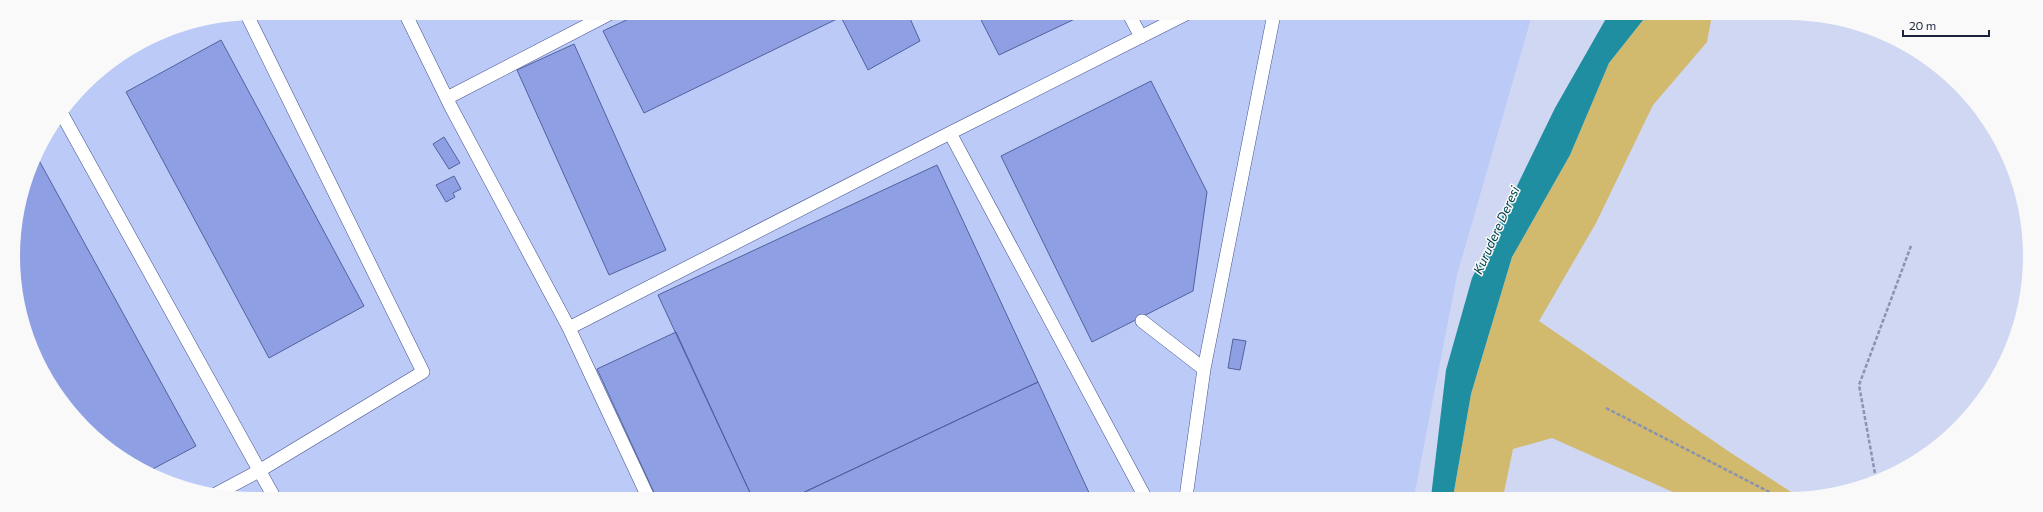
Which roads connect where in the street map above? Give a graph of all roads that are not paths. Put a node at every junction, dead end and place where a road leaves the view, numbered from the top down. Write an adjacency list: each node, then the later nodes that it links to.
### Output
1 (250, 20): 14 (lane)
2 (408, 20): 8 (lane)
3 (599, 20): 8 (lane)
4 (1132, 20): 7 (lane)
5 (1174, 20): 7 (lane)
6 (1273, 20): 13 (lane)
7 (1141, 37): 10 (lane)
8 (447, 98): 12 (lane)
9 (64, 119): 14 (lane)
10 (950, 133): 12 (lane); 18 (lane)
11 (1142, 321): 13 (lane)
12 (569, 328): 17 (lane)
13 (1204, 369): 19 (lane)
14 (259, 471): 15 (lane); 16 (lane)
15 (224, 490)
16 (271, 492)
17 (646, 492)
18 (1142, 492)
19 (1187, 492)

